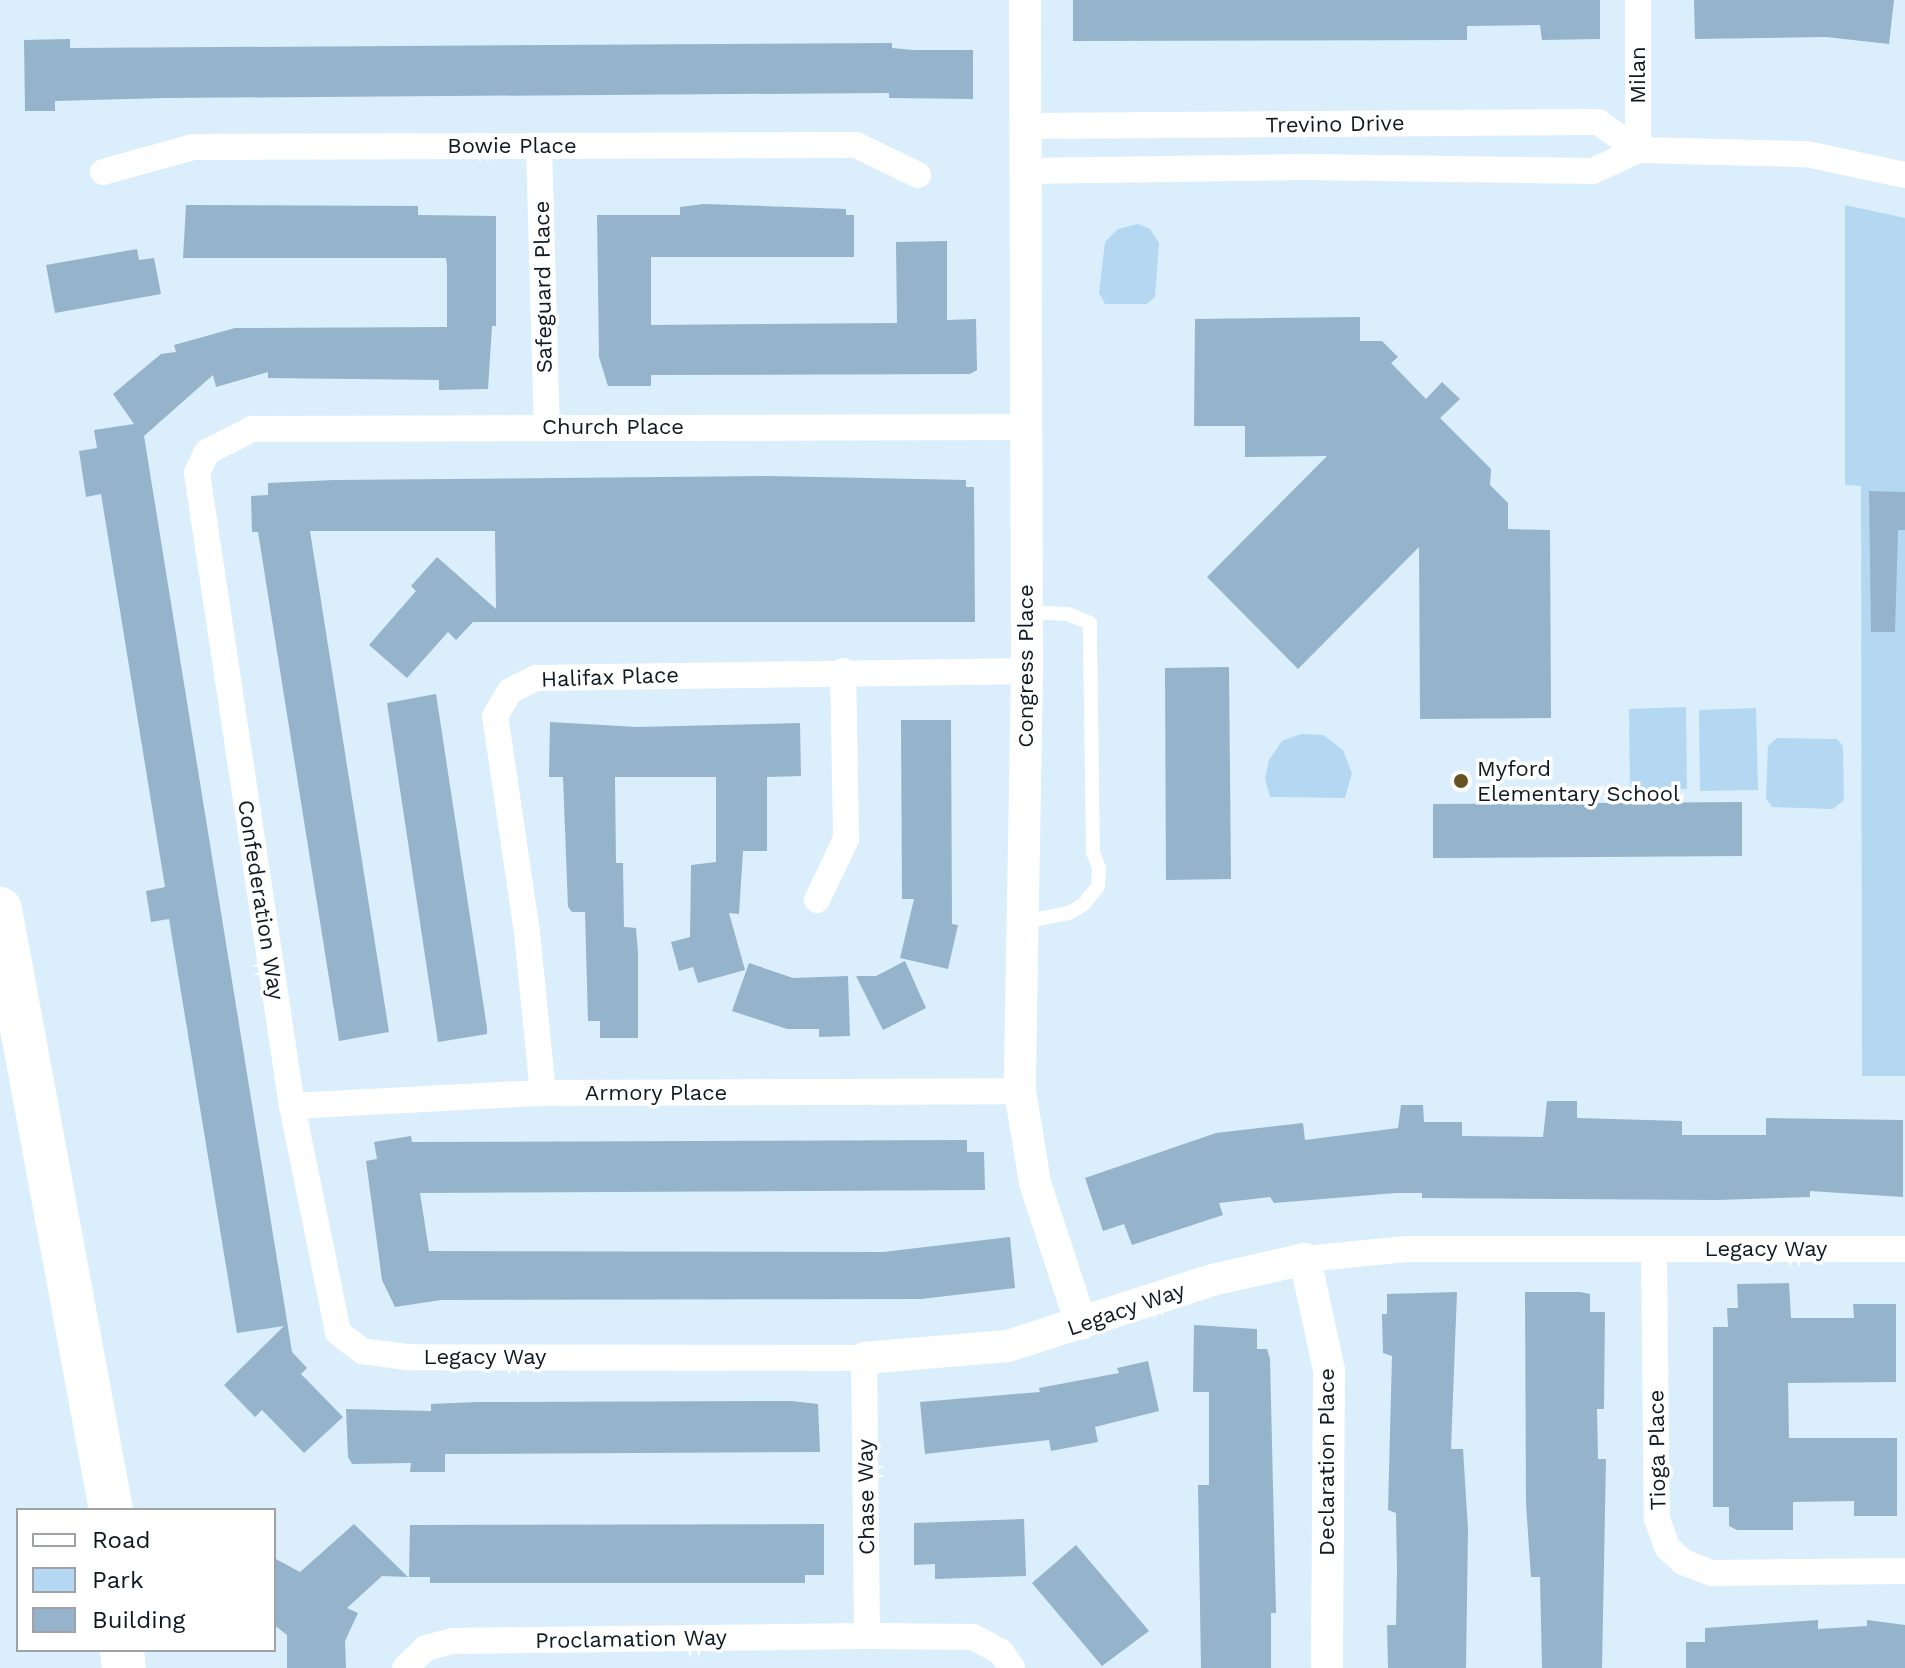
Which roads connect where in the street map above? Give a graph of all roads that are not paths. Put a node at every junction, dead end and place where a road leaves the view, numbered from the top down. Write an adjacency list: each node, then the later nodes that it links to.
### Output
1 (1025, 0): 3 (street, Congress Place)
2 (1638, 0): 5 (street, Milan)
3 (1023, 126): 5 (street, Trevino Drive); 6 (street, Congress Place)
4 (539, 146): 7 (street, Bowie Place); 8 (street, Bowie Place); 10 (street, Safeguard Place)
5 (1638, 150): 6 (street, Trevino Drive); 9 (street, Trevino Drive)
6 (1023, 171): 11 (street, Congress Place)
7 (103, 172)
8 (918, 175)
9 (1905, 175)
10 (547, 427): 11 (street, Church Place); 12 (street, Church Place)
11 (1026, 427): 13 (street, Congress Place)
12 (207, 452): 21 (street, Confederation Way)
13 (1026, 612): 15 (street, Congress Place); 18 (lane)
14 (843, 671): 15 (street, Halifax Place); 16 (street); 20 (street, Halifax Place)
15 (1027, 671): 18 (street, Congress Place)
16 (817, 900)
17 (0, 909): 28 (highway)
18 (1022, 922): 19 (street, Congress Place)
19 (1020, 1091): 20 (street, Armory Place); 25 (street, Congress Place)
20 (543, 1093): 21 (street, Armory Place)
21 (292, 1106): 26 (street, Confederation Way)
22 (1905, 1249): 23 (street, Legacy Way)
23 (1654, 1250): 24 (street, Legacy Way); 29 (street, Tioga Place)
24 (1305, 1259): 25 (street, Legacy Way); 33 (street, Declaration Place)
25 (1081, 1324): 27 (street, Legacy Way)
26 (349, 1343): 27 (street, Legacy Way)
27 (864, 1358): 30 (street, Chase Way)
28 (111, 1508)
29 (1905, 1571)
30 (867, 1636): 31 (street, Proclamation Way); 32 (street, Proclamation Way)
31 (405, 1668)
32 (1012, 1668)
33 (1327, 1668)

